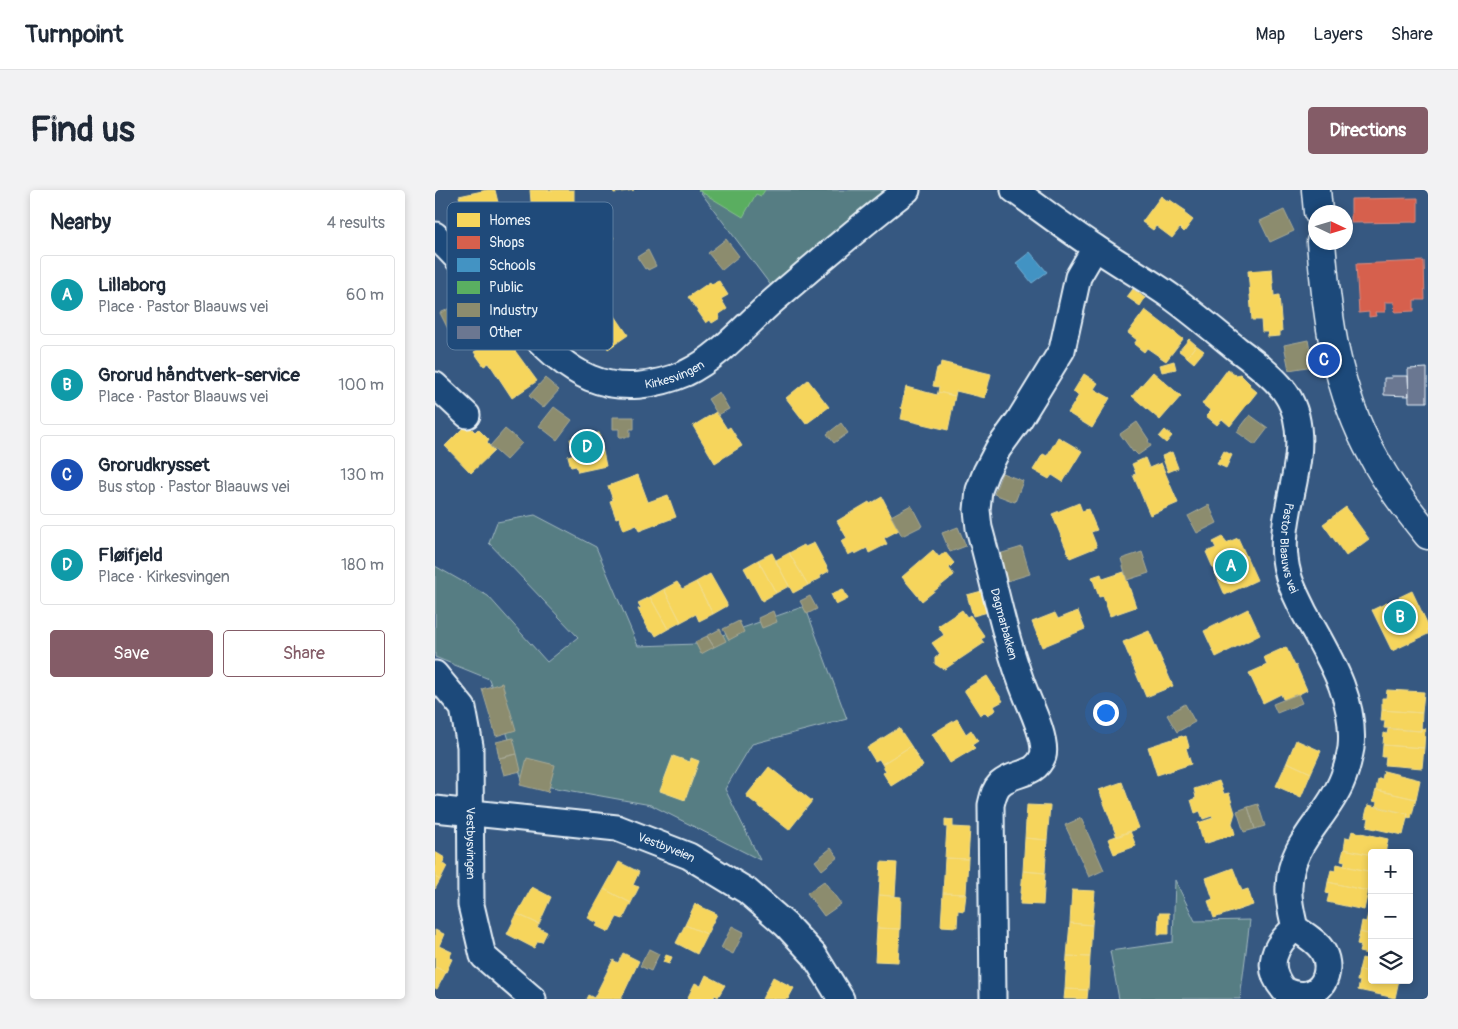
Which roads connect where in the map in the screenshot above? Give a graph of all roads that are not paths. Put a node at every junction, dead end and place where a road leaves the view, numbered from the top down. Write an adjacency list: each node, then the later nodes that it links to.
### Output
1 (907, 190): 9 (street, Kirkesvingen)
2 (1014, 190): 7 (street, Pastor Blaauws vei)
3 (1316, 190): 4 (highway)
4 (1317, 205)
5 (435, 235): 6 (street, Kirkesvingen)
6 (447, 248)
7 (1095, 248): 16 (street, Pastor Blaauws vei); 19 (street, Dagmarbakken)
8 (1322, 250): 12 (highway)
9 (550, 350)
10 (435, 385): 11 (street)
11 (467, 415)
12 (1428, 535)
13 (435, 674): 15 (street, Vestbysvingen)
14 (435, 809): 15 (street, Vestbyveien)
15 (469, 813): 17 (street, Vestbysvingen); 18 (street, Vestbyveien)
16 (1295, 928)
17 (533, 999)
18 (841, 999)
19 (993, 999)

